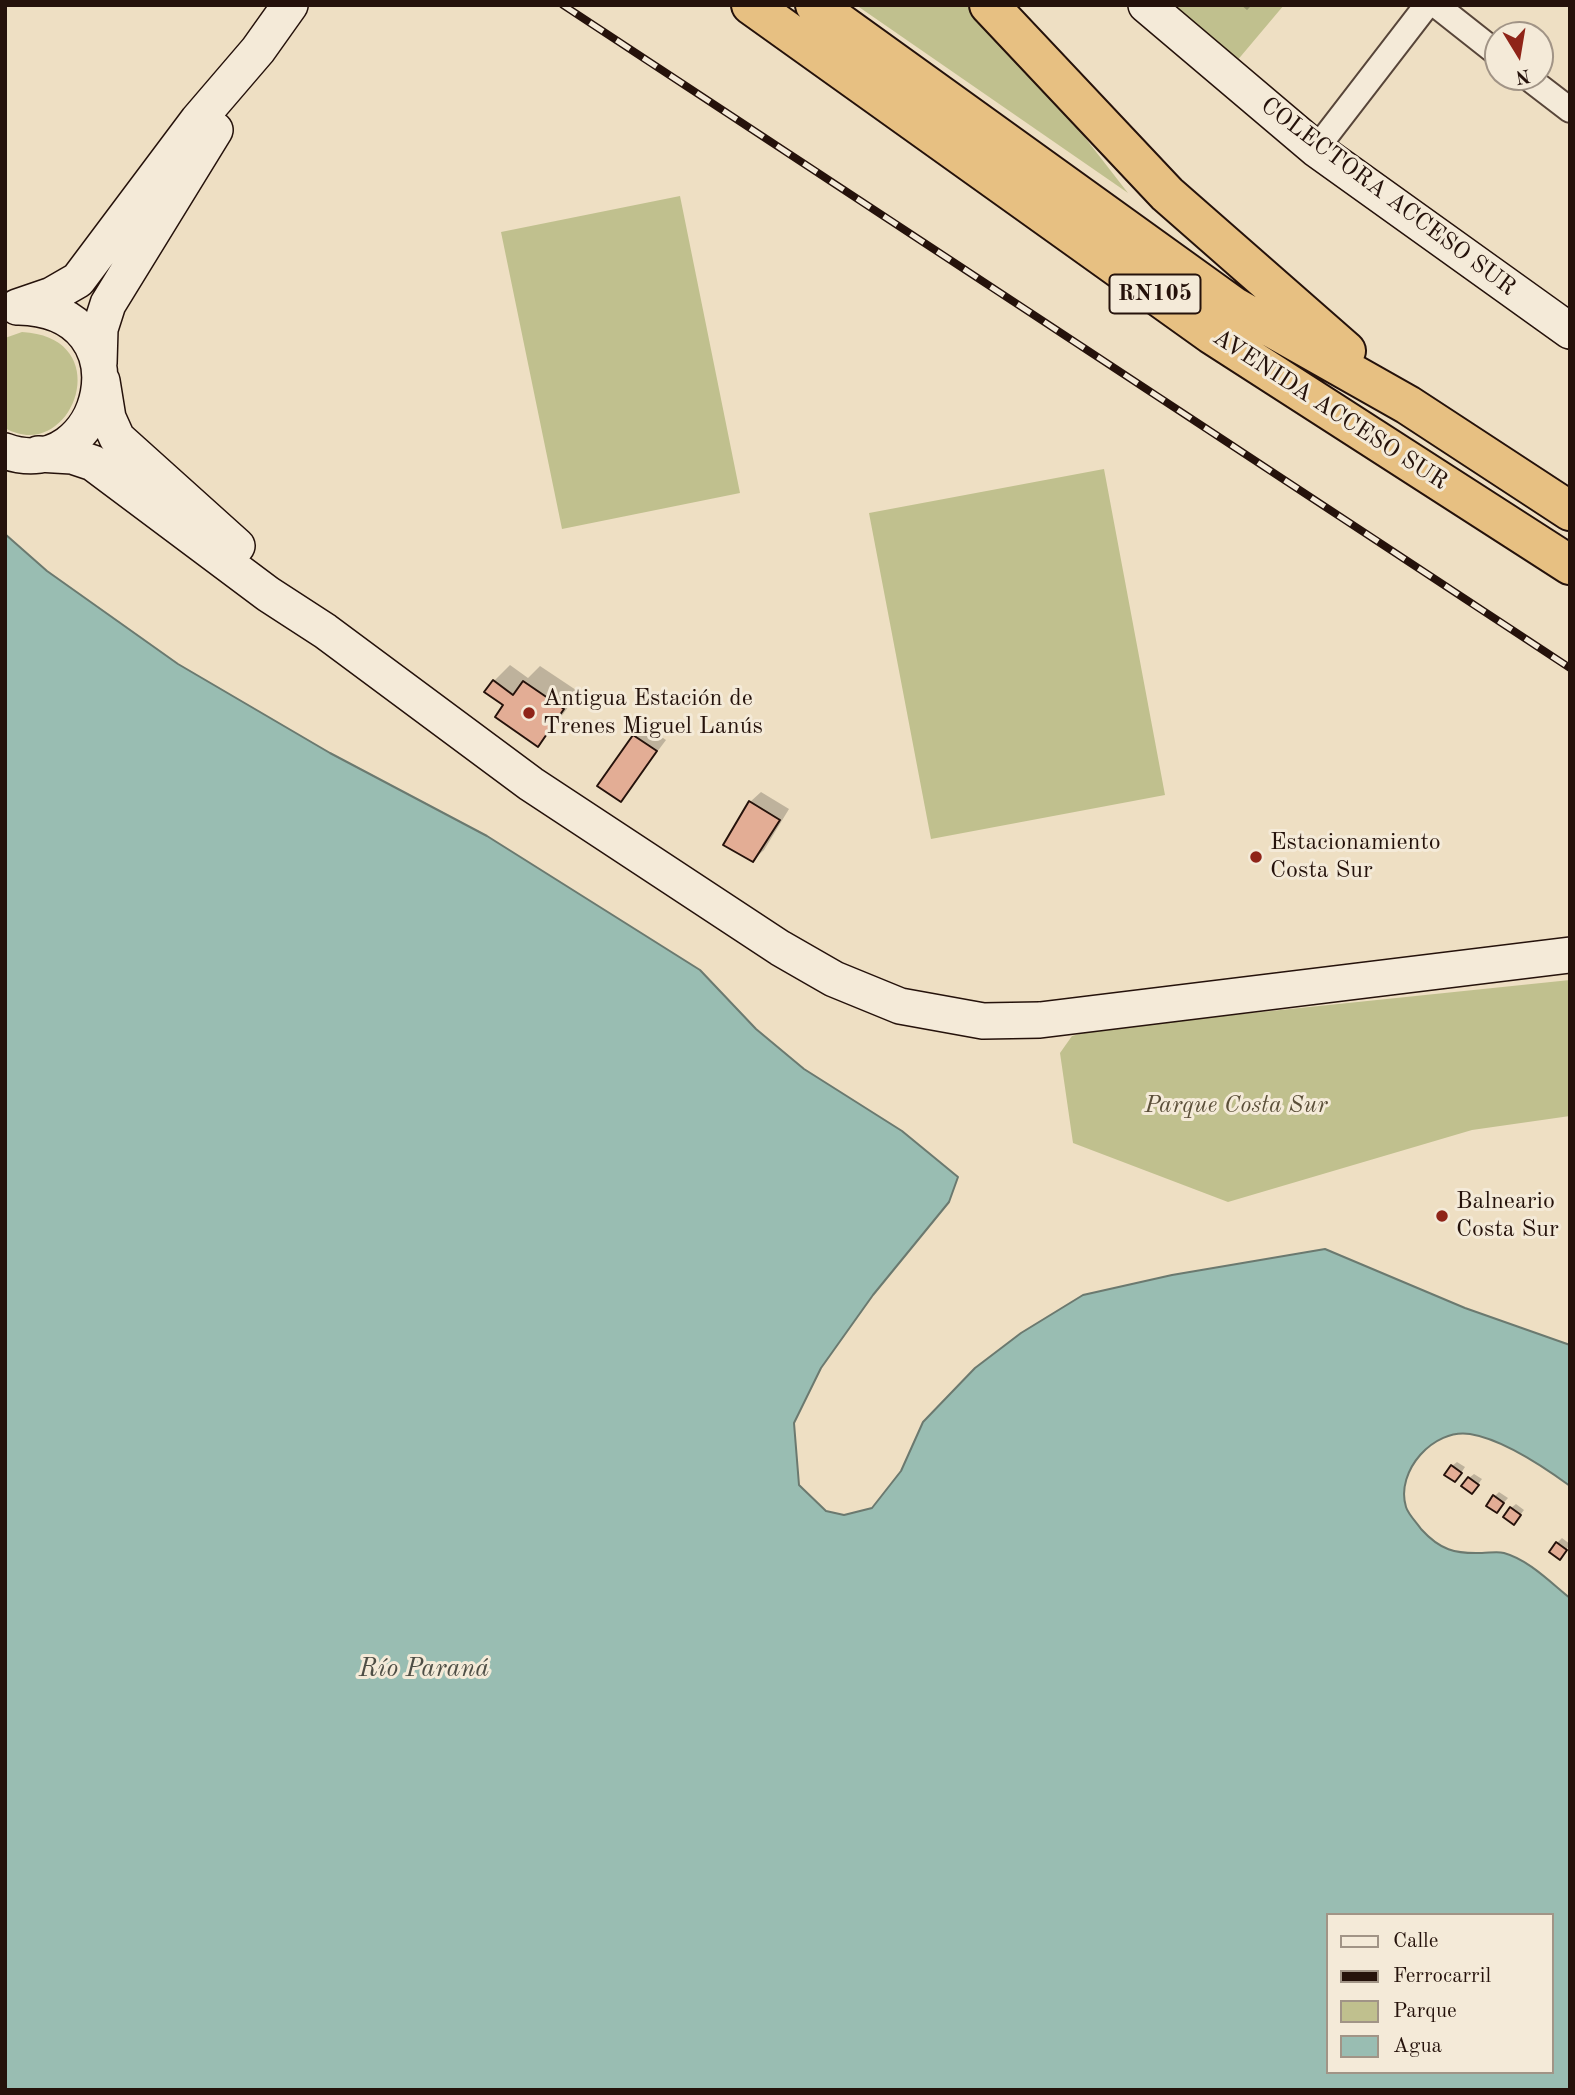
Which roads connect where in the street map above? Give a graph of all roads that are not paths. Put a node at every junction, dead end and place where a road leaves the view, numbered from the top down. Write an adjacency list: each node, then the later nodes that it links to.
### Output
1 (290, 5): 9 (main road)
2 (751, 5): 19 (highway, AVENIDA ACCESO SUR / RN105)
3 (816, 5): 16 (highway, AVENIDA ACCESO SUR / RN105)
4 (989, 5): 16 (highway)
5 (1146, 5): 12 (main road, COLECTORA ACCESO SUR)
6 (1427, 5): 12 (street)
7 (1436, 5): 8 (street)
8 (1484, 43)
9 (258, 50): 13 (main road); 15 (main road)
10 (1545, 91): 11 (street)
11 (1570, 110)
12 (1316, 149): 14 (main road, COLECTORA ACCESO SUR)
13 (8, 308): 15 (main road)
14 (1570, 331)
15 (100, 372): 17 (main road); 20 (main road)
16 (1408, 405): 18 (highway, AVENIDA ACCESO SUR / RN105)
17 (22, 452): 20 (main road)
18 (1570, 510)
19 (1570, 565)
20 (325, 631): 21 (main road)
21 (1570, 955)

